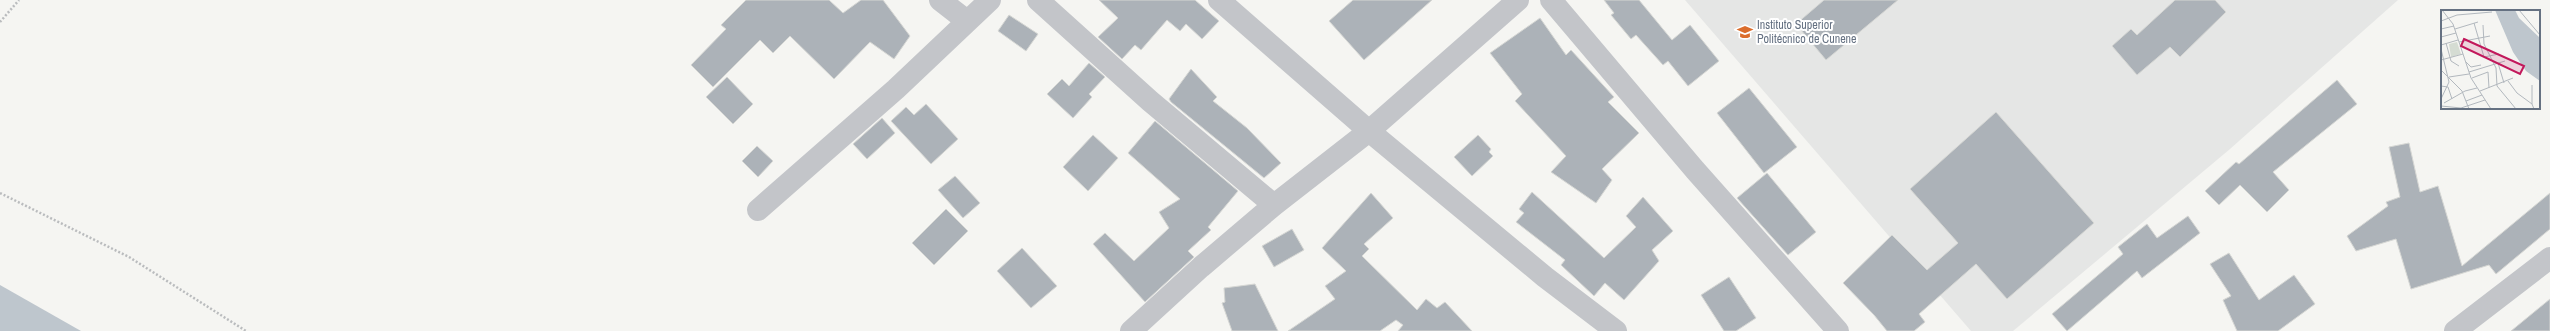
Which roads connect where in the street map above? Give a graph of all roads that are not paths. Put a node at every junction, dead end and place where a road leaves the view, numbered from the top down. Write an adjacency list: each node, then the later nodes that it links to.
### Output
1 (940, 0): 7 (street)
2 (990, 0): 7 (street)
3 (1038, 0): 9 (street)
4 (1219, 0): 8 (street)
5 (1518, 0): 8 (street)
6 (1551, 0): 14 (street)
7 (967, 21): 10 (street)
8 (1368, 131): 9 (street); 13 (street)
9 (1274, 204): 12 (street)
10 (758, 210)
11 (2550, 258): 15 (street)
12 (1131, 331)
13 (1616, 331)
14 (1838, 331)
15 (2455, 331)

